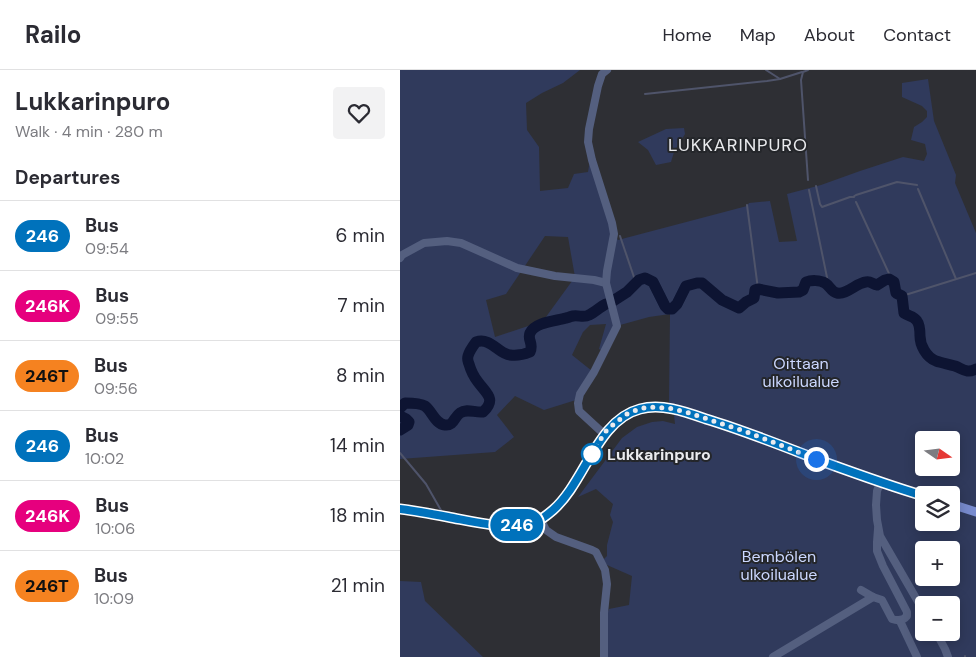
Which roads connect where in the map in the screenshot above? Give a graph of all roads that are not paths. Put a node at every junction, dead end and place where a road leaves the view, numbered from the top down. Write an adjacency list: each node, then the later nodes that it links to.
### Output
1 (607, 70): 3 (street)
2 (400, 258): 3 (street)
3 (606, 283): 4 (street)
4 (604, 434): 5 (main road); 10 (main road)
5 (880, 483): 6 (main road); 11 (street)
6 (915, 493)
7 (960, 507): 9 (main road)
8 (400, 509): 10 (main road)
9 (976, 512)
10 (541, 520): 17 (street)
11 (878, 530): 13 (street); 15 (street)
12 (861, 590): 14 (street)
13 (915, 596)
14 (872, 597): 15 (street); 18 (street)
15 (900, 620): 19 (street)
16 (941, 641): 20 (street)
17 (604, 657)
18 (773, 657)
19 (917, 657)
20 (948, 657)

